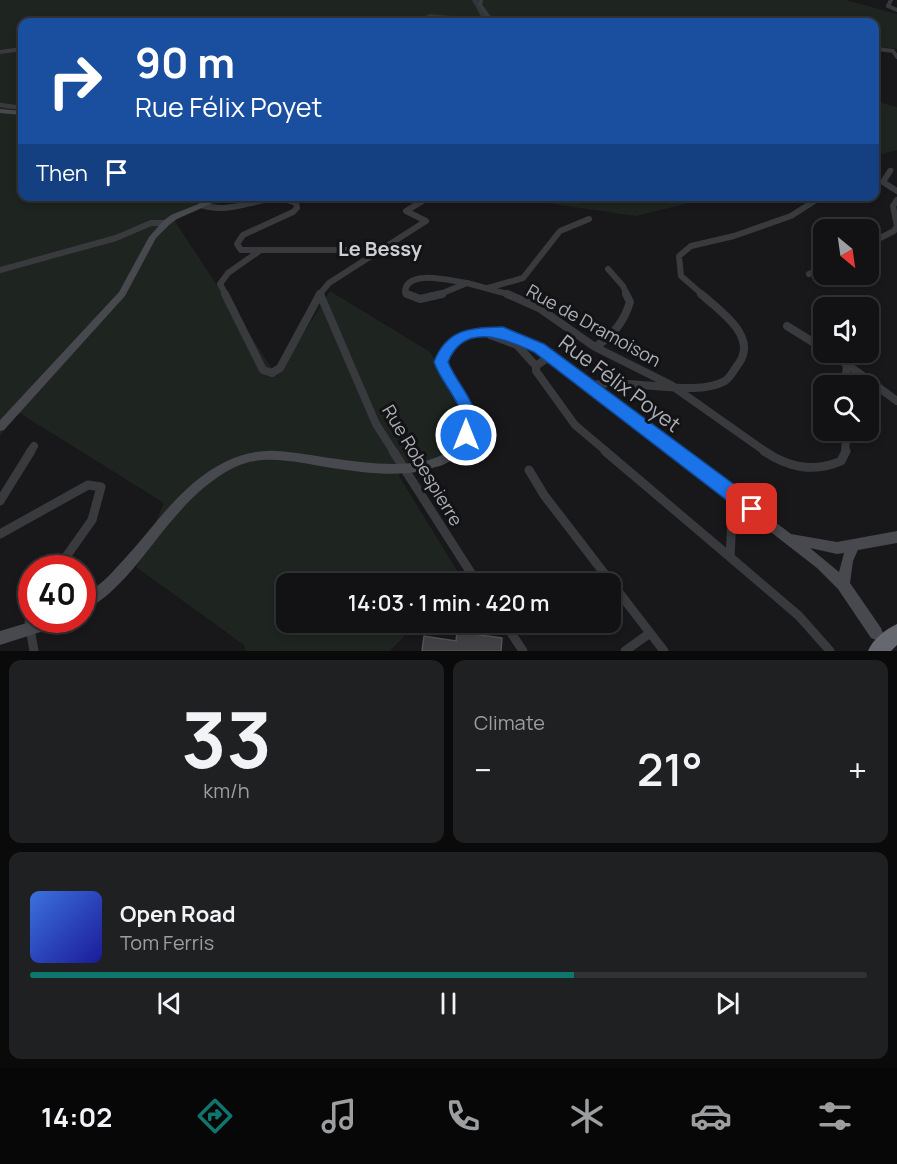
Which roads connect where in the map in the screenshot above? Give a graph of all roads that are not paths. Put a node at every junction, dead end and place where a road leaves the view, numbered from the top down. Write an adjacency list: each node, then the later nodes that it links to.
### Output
1 (481, 0): 4 (street)
2 (891, 0): 3 (street)
3 (897, 10)
4 (489, 18)
5 (18, 50): 7 (street)
6 (879, 50): 8 (street)
7 (0, 52)
8 (897, 57)
9 (0, 105): 10 (street)
10 (18, 107)
11 (0, 111): 12 (street)
12 (18, 113)
13 (891, 170): 15 (street)
14 (879, 182): 15 (street)
15 (884, 182): 16 (street)
16 (897, 191)
17 (897, 200): 26 (street)
18 (212, 201): 23 (street)
19 (267, 201): 23 (street)
20 (291, 201): 28 (street)
21 (423, 201): 27 (street)
22 (814, 201): 44 (street)
23 (201, 205): 25 (street)
24 (589, 219): 34 (street)
25 (166, 223): 30 (street); 47 (street)
26 (879, 238)
27 (381, 249): 28 (street); 35 (street)
28 (258, 252): 35 (street)
29 (608, 269): 39 (street)
30 (0, 270)
31 (813, 272): 32 (street)
32 (809, 274)
33 (467, 283): 33 (street, Rue de Dramoison); 34 (street, Rue de Dramoison)
34 (488, 288): 39 (street, Rue de Dramoison)
35 (320, 294): 50 (street, Rue Robespierre)
36 (787, 326): 38 (street)
37 (490, 335): 42 (street)
38 (813, 342)
39 (595, 347): 44 (street, Rue de Dramoison)
40 (550, 356): 42 (street); 45 (street, Rue Félix Poyet); 50 (street, Rue Félix Poyet)
41 (847, 363): 43 (street); 46 (street)
42 (536, 368): 59 (street)
43 (846, 375)
44 (671, 385): 45 (street); 48 (street, Rue de Dramoison)
45 (589, 386): 52 (street, Rue Félix Poyet)
46 (897, 401)
47 (0, 427)
48 (847, 441)
49 (34, 446): 53 (street)
50 (405, 469): 60 (street, Rue Robespierre); 62 (street)
51 (529, 470): 66 (street)
52 (736, 497): 56 (street, Rue Félix Poyet); 59 (street)
53 (0, 501)
54 (0, 534): 58 (street)
55 (897, 537): 57 (street)
56 (791, 538): 57 (street); 61 (street, Rue Félix Poyet)
57 (853, 546): 61 (street)
58 (70, 555)
59 (730, 557): 74 (street)
60 (471, 573)
61 (843, 584): 69 (street, Rue Félix Poyet)
62 (96, 595)
63 (18, 633): 68 (street)
64 (32, 633): 70 (street)
65 (511, 633): 71 (street)
66 (650, 633): 72 (street); 73 (street)
67 (897, 633): 69 (highway)
68 (0, 638)
69 (877, 642)
70 (34, 651)
71 (523, 651)
72 (625, 651)
73 (664, 651)
74 (830, 651)

